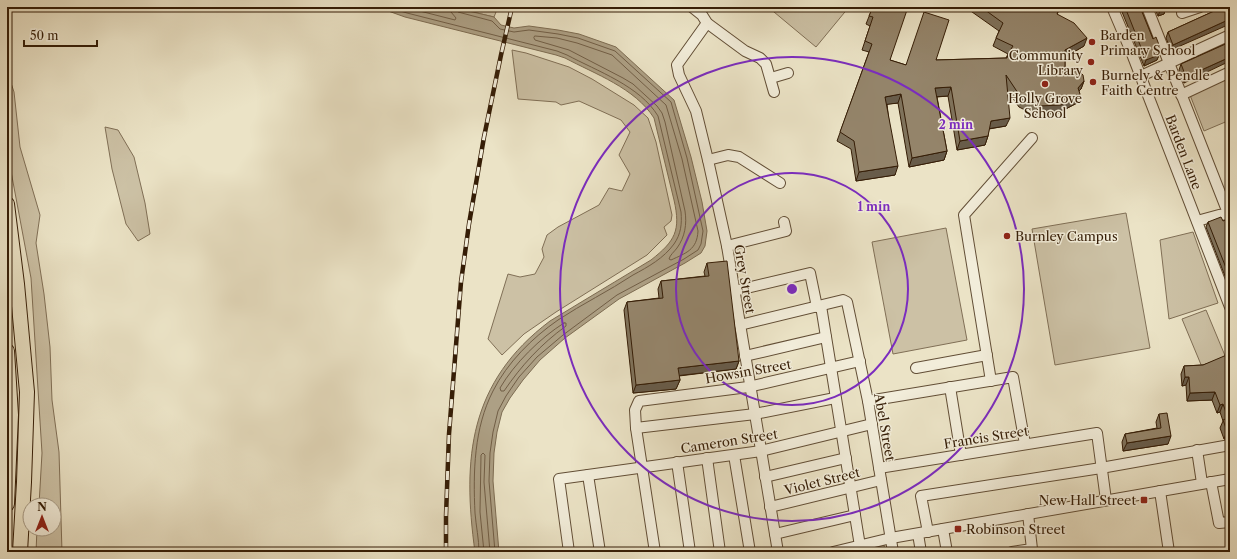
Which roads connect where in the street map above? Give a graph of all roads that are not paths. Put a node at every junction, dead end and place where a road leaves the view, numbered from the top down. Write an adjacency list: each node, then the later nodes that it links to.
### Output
1 (692, 7): 6 (street)
2 (1112, 7): 11 (street, Barden Lane)
3 (1147, 7): 8 (street)
4 (1200, 7): 5 (street)
5 (1182, 13)
6 (707, 23): 12 (street); 16 (street, Grey Street)
7 (1230, 35): 8 (street)
8 (1168, 63): 11 (street); 14 (street)
9 (1230, 72): 14 (street)
10 (788, 73): 12 (street)
11 (1141, 76): 20 (street, Barden Lane)
12 (771, 78): 13 (street)
13 (774, 92)
14 (1181, 95): 19 (street)
15 (1032, 138): 29 (street)
16 (708, 160): 17 (street); 22 (street, Grey Street)
17 (780, 183)
18 (7, 204): 73 (highway)
19 (1229, 213): 20 (street)
20 (1197, 221): 25 (street, Barden Lane)
21 (784, 222): 22 (street)
22 (727, 246): 23 (street, Grey Street)
23 (734, 291): 24 (street); 26 (street, Grey Street)
24 (819, 307): 26 (street); 27 (street); 31 (street, Abel Street)
25 (1230, 307)
26 (740, 325): 30 (street, Grey Street)
27 (826, 337): 30 (street); 32 (street)
28 (7, 351): 63 (highway)
29 (987, 355): 33 (street); 34 (street)
30 (745, 356): 35 (street, Grey Street)
31 (860, 361): 32 (street, Howsin Street); 38 (street, Abel Street)
32 (831, 368): 35 (street, Howsin Street); 37 (street)
33 (916, 368)
34 (991, 381): 36 (street); 43 (street)
35 (750, 386): 39 (street, Grey Street); 41 (street, Howsin Street)
36 (950, 388): 38 (street); 48 (street)
37 (835, 398): 39 (street); 42 (street)
38 (868, 401): 40 (street, Abel Street)
39 (756, 414): 41 (street); 46 (street, Grey Street)
40 (872, 424): 42 (street, Cameron Street); 53 (street, Abel Street)
41 (636, 428): 52 (street)
42 (841, 431): 46 (street, Cameron Street); 50 (street)
43 (1025, 444): 48 (street, Francis Street); 54 (street, Francis Street)
44 (1230, 445): 45 (street)
45 (1197, 450): 54 (street); 59 (street)
46 (761, 451): 47 (street, Cameron Street); 56 (street, Grey Street)
47 (734, 455): 49 (street, Cameron Street); 79 (street)
48 (961, 455): 53 (street, Francis Street)
49 (706, 458): 51 (street, Cameron Street); 78 (street)
50 (846, 458): 56 (street); 60 (street)
51 (677, 462): 52 (street, Cameron Street); 77 (street)
52 (642, 467): 55 (street, Cameron Street); 76 (street)
53 (879, 468): 58 (street, Abel Street)
54 (1101, 468): 62 (street); 69 (street)
55 (588, 474): 74 (street, Cameron Street); 75 (street)
56 (765, 477): 64 (street, Grey Street)
57 (1230, 479): 59 (street)
58 (881, 480): 60 (street, Violet Street); 71 (street, Abel Street)
59 (1207, 483): 61 (street); 67 (street)
60 (850, 488): 64 (street, Violet Street); 66 (street)
61 (1160, 491): 62 (street); 86 (street)
62 (1106, 500): 65 (street)
63 (7, 504)
64 (770, 507): 70 (street, Grey Street)
65 (1028, 514): 68 (street); 85 (street)
66 (855, 515): 70 (street); 72 (street)
67 (1230, 522)
68 (943, 529): 69 (street); 84 (street)
69 (923, 533): 71 (street); 83 (street)
70 (775, 534): 80 (street, Grey Street)
71 (891, 538): 72 (street); 82 (street, Abel Street)
72 (860, 546): 81 (street)
73 (20, 552)
74 (569, 552)
75 (600, 552)
76 (655, 552)
77 (690, 552)
78 (720, 552)
79 (750, 552)
80 (778, 552)
81 (833, 552)
82 (893, 552)
83 (921, 552)
84 (947, 552)
85 (1012, 552)
86 (1169, 552)

